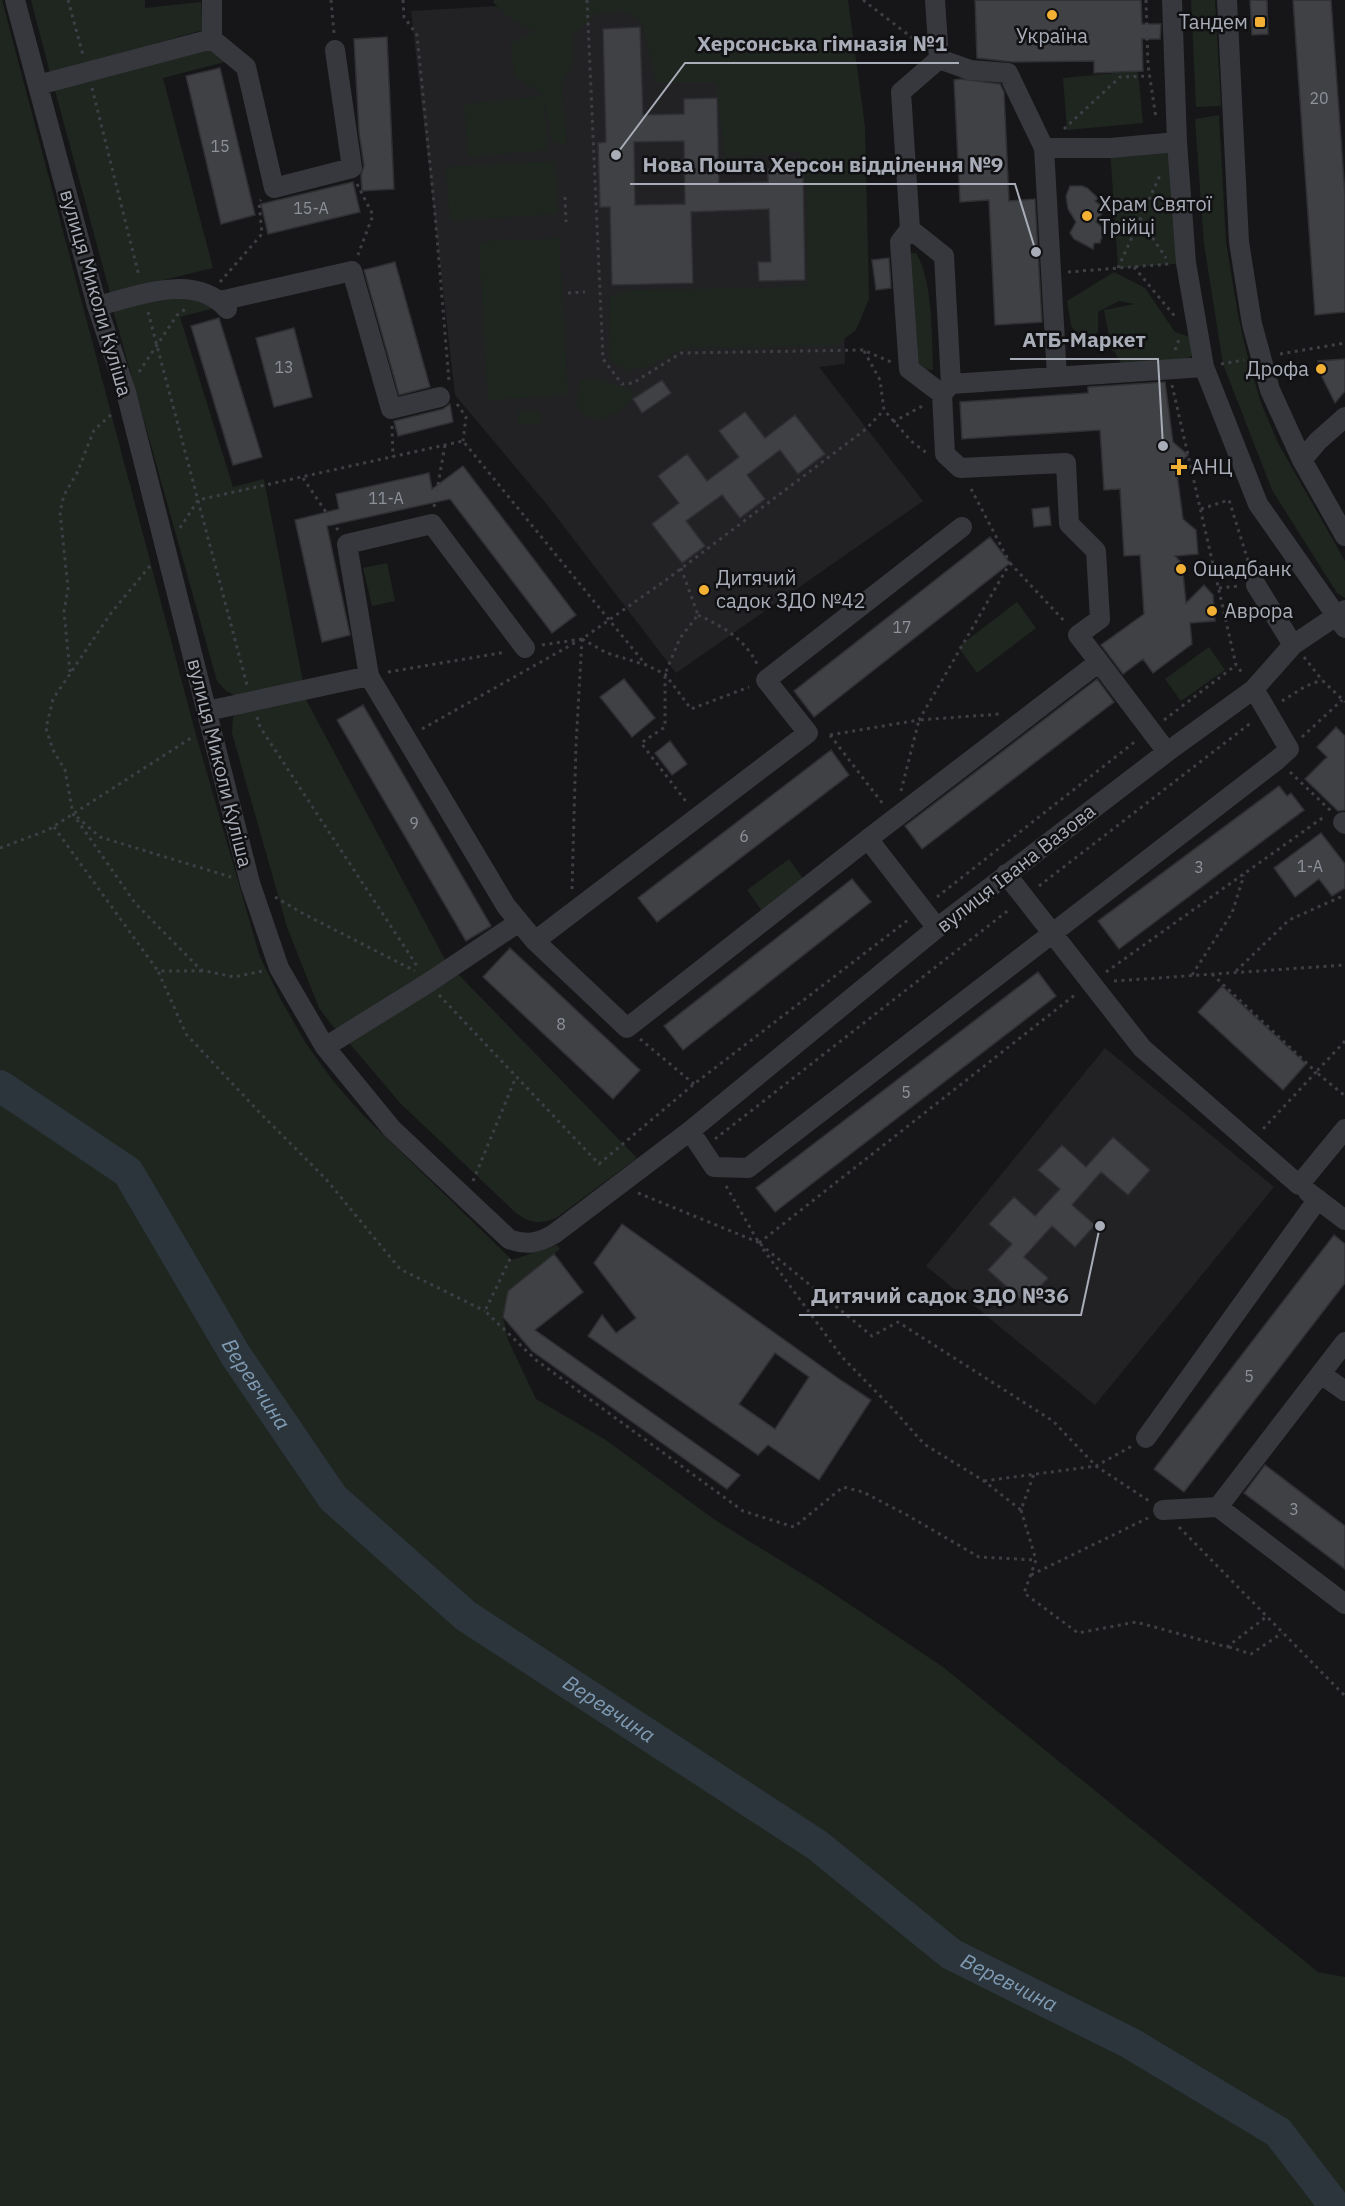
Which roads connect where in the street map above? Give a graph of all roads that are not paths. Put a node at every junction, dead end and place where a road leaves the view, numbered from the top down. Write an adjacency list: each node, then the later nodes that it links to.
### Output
1 (15, 0): 9 (street, вулиця Миколи Куліша)
2 (212, 0): 6 (street)
3 (935, 0): 8 (street)
4 (1172, 0): 10 (street)
5 (1227, 0): 19 (street)
6 (212, 39): 7 (street); 9 (street)
7 (335, 50)
8 (939, 59): 11 (street); 12 (street)
9 (38, 85): 13 (street, вулиця Миколи Куліша)
10 (1177, 142): 11 (street); 14 (street)
11 (1044, 148): 15 (street)
12 (910, 229): 16 (street); 16 (street)
13 (97, 306): 17 (street); 29 (street, вулиця Миколи Куліша)
14 (1204, 367): 15 (street); 23 (street)
15 (1057, 377): 16 (street)
16 (946, 389): 26 (street)
17 (449, 395)
18 (1345, 417): 19 (street)
19 (1302, 460): 21 (street)
20 (963, 527): 36 (street)
21 (1345, 536)
22 (1256, 585): 24 (street)
23 (1342, 617): 24 (street, вулиця Івана Вазова)
24 (1293, 645): 28 (street, вулиця Івана Вазова)
25 (525, 648): 27 (street)
26 (1098, 662): 30 (street); 31 (street)
27 (369, 676): 29 (street); 33 (street)
28 (1254, 689): 30 (street, вулиця Івана Вазова); 35 (street)
29 (210, 720): 37 (street, вулиця Миколи Куліша)
30 (1167, 752): 32 (street, вулиця Івана Вазова)
31 (868, 839): 34 (street); 36 (street)
32 (1006, 874): 34 (street, вулиця Івана Вазова); 35 (street)
33 (519, 922): 36 (street); 37 (street)
34 (937, 928): 39 (street, вулиця Івана Вазова)
35 (1052, 933): 39 (street); 40 (street)
36 (535, 941)
37 (325, 1047): 39 (street, вулиця Миколи Куліша)
38 (1345, 1129): 40 (street)
39 (690, 1131)
40 (1299, 1185): 41 (street)
41 (1318, 1199): 42 (street); 46 (street)
42 (1345, 1220)
43 (1345, 1342): 44 (street)
44 (1321, 1374): 45 (street); 47 (street)
45 (1345, 1391)
46 (1146, 1438)
47 (1218, 1507): 48 (street); 49 (street)
48 (1163, 1510)
49 (1345, 1604)

